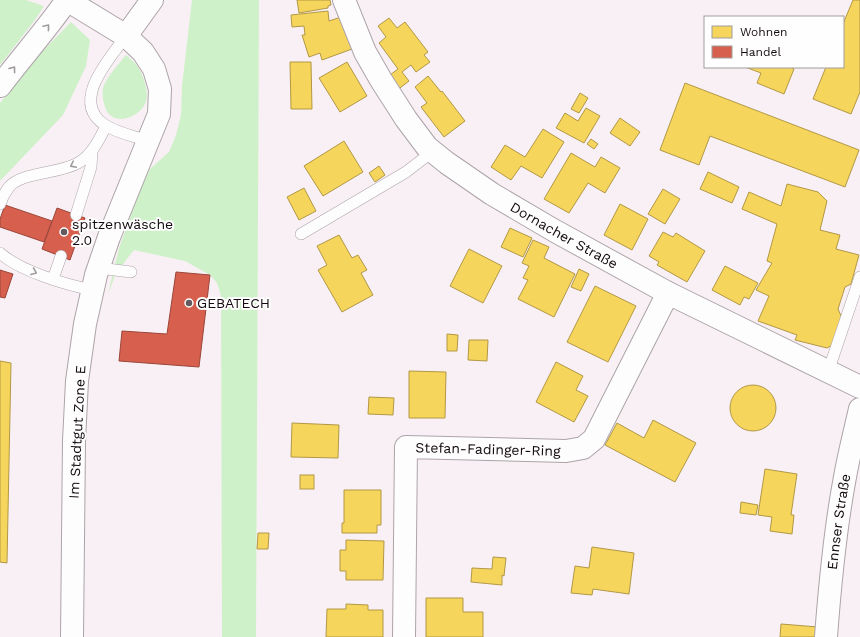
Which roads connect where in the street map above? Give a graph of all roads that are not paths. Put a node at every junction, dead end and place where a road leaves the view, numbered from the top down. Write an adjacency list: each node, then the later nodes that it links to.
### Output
1 (67, 0): 4 (main road, Im Stadtgut Zone E); 5 (main road, one-way to 1)
2 (152, 0): 4 (main road)
3 (344, 0): 9 (main road, Dornacher Straße)
4 (126, 36): 6 (lane); 7 (main road, Im Stadtgut Zone E)
5 (0, 86)
6 (106, 126): 7 (lane); 8 (lane)
7 (148, 141): 15 (main road, Im Stadtgut Zone E)
8 (92, 151): 10 (lane, one-way to 10); 11 (lane)
9 (432, 152): 12 (lane); 20 (main road, Dornacher Straße)
10 (0, 204)
11 (76, 215)
12 (300, 234)
13 (0, 253): 18 (lane, one-way to 18)
14 (61, 256): 18 (lane)
15 (99, 268): 16 (lane); 19 (main road, Im Stadtgut Zone E)
16 (131, 272)
17 (860, 277): 21 (lane)
18 (53, 279): 19 (lane)
19 (93, 290): 25 (main road, Im Stadtgut Zone E)
20 (668, 293): 21 (main road, Dornacher Straße); 26 (main road, Stefan-Fadinger-Ring)
21 (828, 372): 22 (main road, Dornacher Straße)
22 (860, 387)
23 (860, 409): 24 (main road, Ennser Straße)
24 (856, 439): 27 (main road, Ennser Straße)
25 (72, 637)
26 (404, 637)
27 (826, 637)

